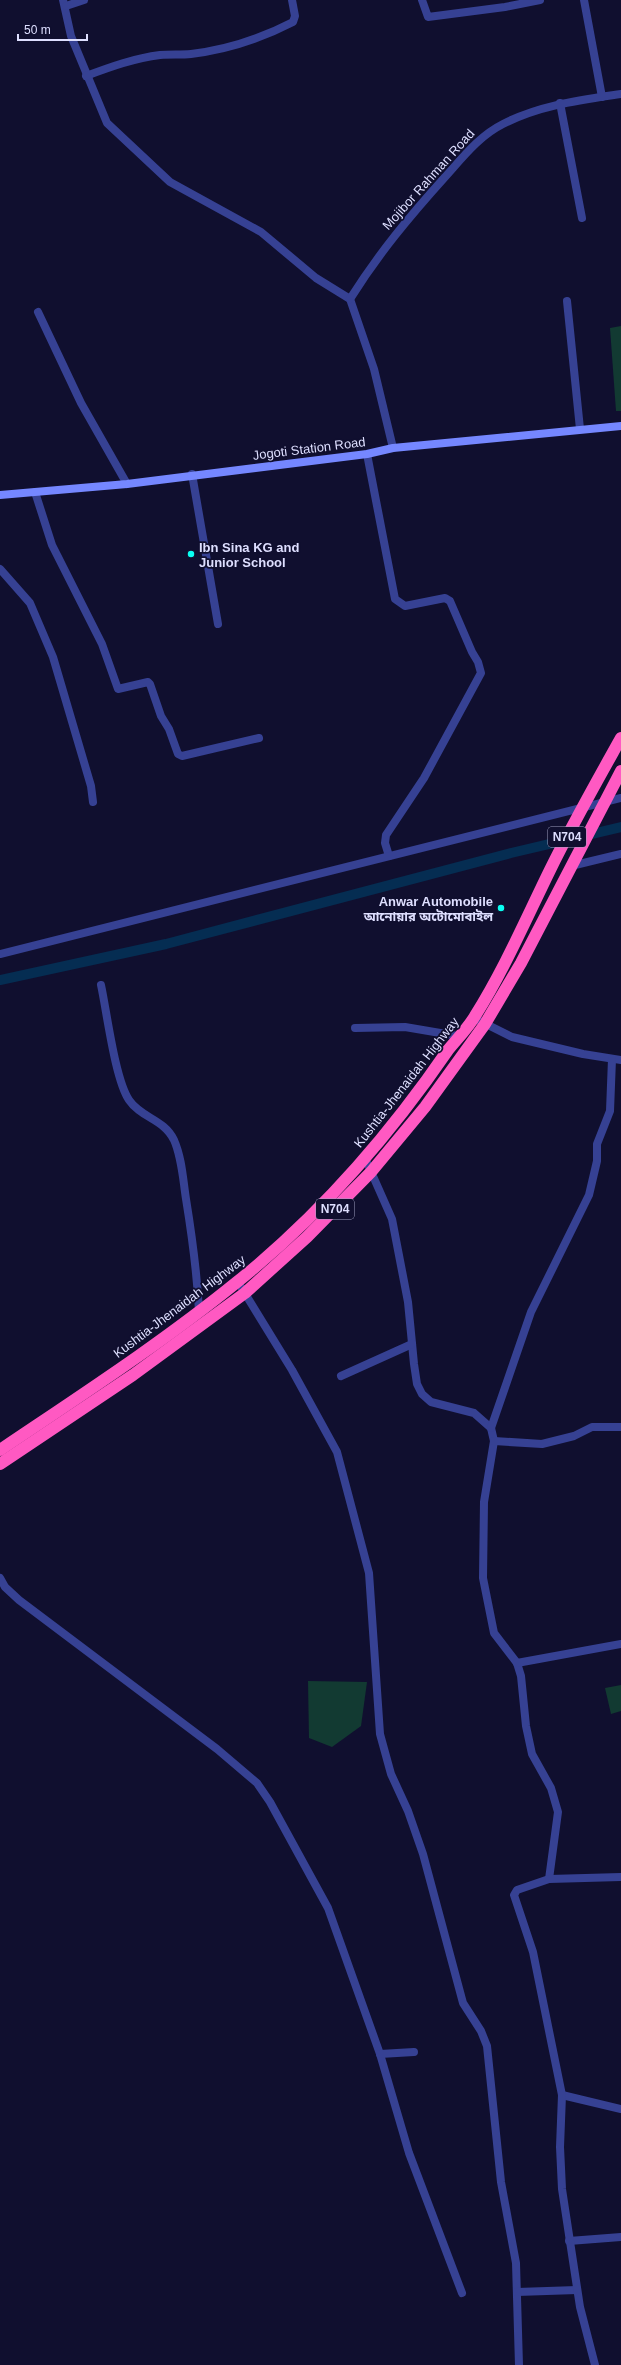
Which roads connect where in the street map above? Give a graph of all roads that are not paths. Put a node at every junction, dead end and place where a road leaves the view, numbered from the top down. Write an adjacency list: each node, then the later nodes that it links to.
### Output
1 (84, 0): 6 (street)
2 (292, 0): 8 (street)
3 (422, 0): 7 (street)
4 (540, 0): 7 (street)
5 (584, 0): 10 (street)
6 (64, 3): 8 (street)
7 (505, 4)
8 (86, 76): 13 (street)
9 (621, 94): 10 (street, Mojibor Rahman Road)
10 (602, 97): 11 (street, Mojibor Rahman Road)
11 (560, 103): 12 (street); 13 (street, Mojibor Rahman Road)
12 (582, 218)
13 (350, 299): 18 (street)
14 (567, 301): 17 (street)
15 (38, 312): 21 (street)
16 (621, 426): 17 (street, Jogoti Station Road)
17 (580, 429): 18 (street, Jogoti Station Road)
18 (393, 448): 19 (street, Jogoti Station Road)
19 (367, 454): 20 (street, Jogoti Station Road); 34 (street)
20 (192, 474): 21 (street, Jogoti Station Road); 25 (street)
21 (127, 484): 23 (street, Jogoti Station Road)
22 (1, 492): 23 (street, Jogoti Station Road)
23 (35, 492): 26 (street)
24 (0, 569): 30 (street)
25 (218, 624)
26 (259, 738)
27 (621, 738): 32 (highway, Kushtia-Jhenaidah Highway / N704)
28 (621, 771): 31 (highway, Kushtia-Jhenaidah Highway / N704)
29 (621, 798): 31 (street)
30 (93, 802)
31 (605, 802): 32 (street); 35 (highway, Kushtia-Jhenaidah Highway / N704)
32 (583, 807): 34 (street); 38 (highway, Kushtia-Jhenaidah Highway / N704)
33 (621, 854): 35 (street)
34 (389, 856): 36 (street)
35 (572, 865): 39 (highway, Kushtia-Jhenaidah Highway / N704)
36 (0, 954)
37 (101, 985): 50 (street)
38 (474, 1018): 39 (street); 41 (highway, Kushtia-Jhenaidah Highway / N704)
39 (485, 1024): 42 (street); 45 (highway, Kushtia-Jhenaidah Highway / N704)
40 (355, 1028): 41 (street)
41 (458, 1036): 44 (highway, Kushtia-Jhenaidah Highway / N704)
42 (612, 1059): 43 (street); 54 (street)
43 (621, 1060)
44 (365, 1158): 45 (street); 46 (highway, Kushtia-Jhenaidah Highway / N704)
45 (371, 1172): 47 (highway, Kushtia-Jhenaidah Highway / N704); 51 (street)
46 (284, 1240): 47 (highway); 48 (highway, Kushtia-Jhenaidah Highway / N704)
47 (292, 1251): 49 (highway, Kushtia-Jhenaidah Highway / N704)
48 (238, 1282): 49 (street); 50 (highway, Kushtia-Jhenaidah Highway / N704)
49 (245, 1293): 57 (highway, Kushtia-Jhenaidah Highway / N704); 70 (street)
50 (200, 1311): 56 (highway, Kushtia-Jhenaidah Highway / N704)
51 (412, 1344): 52 (street); 54 (street)
52 (342, 1376)
53 (621, 1427): 55 (street)
54 (491, 1428): 55 (street)
55 (494, 1441): 60 (street)
56 (0, 1450)
57 (0, 1464)
58 (0, 1578): 64 (street)
59 (621, 1644): 60 (street)
60 (517, 1662): 62 (street)
61 (621, 1877): 62 (street)
62 (549, 1879): 65 (street)
63 (414, 2052): 64 (street)
64 (380, 2054): 71 (street)
65 (562, 2095): 66 (street); 68 (street)
66 (621, 2109)
67 (621, 2237): 68 (street)
68 (569, 2241): 69 (street)
69 (577, 2290): 70 (street); 73 (street)
70 (516, 2292): 72 (street)
71 (462, 2294)
72 (519, 2365)
73 (595, 2365)

